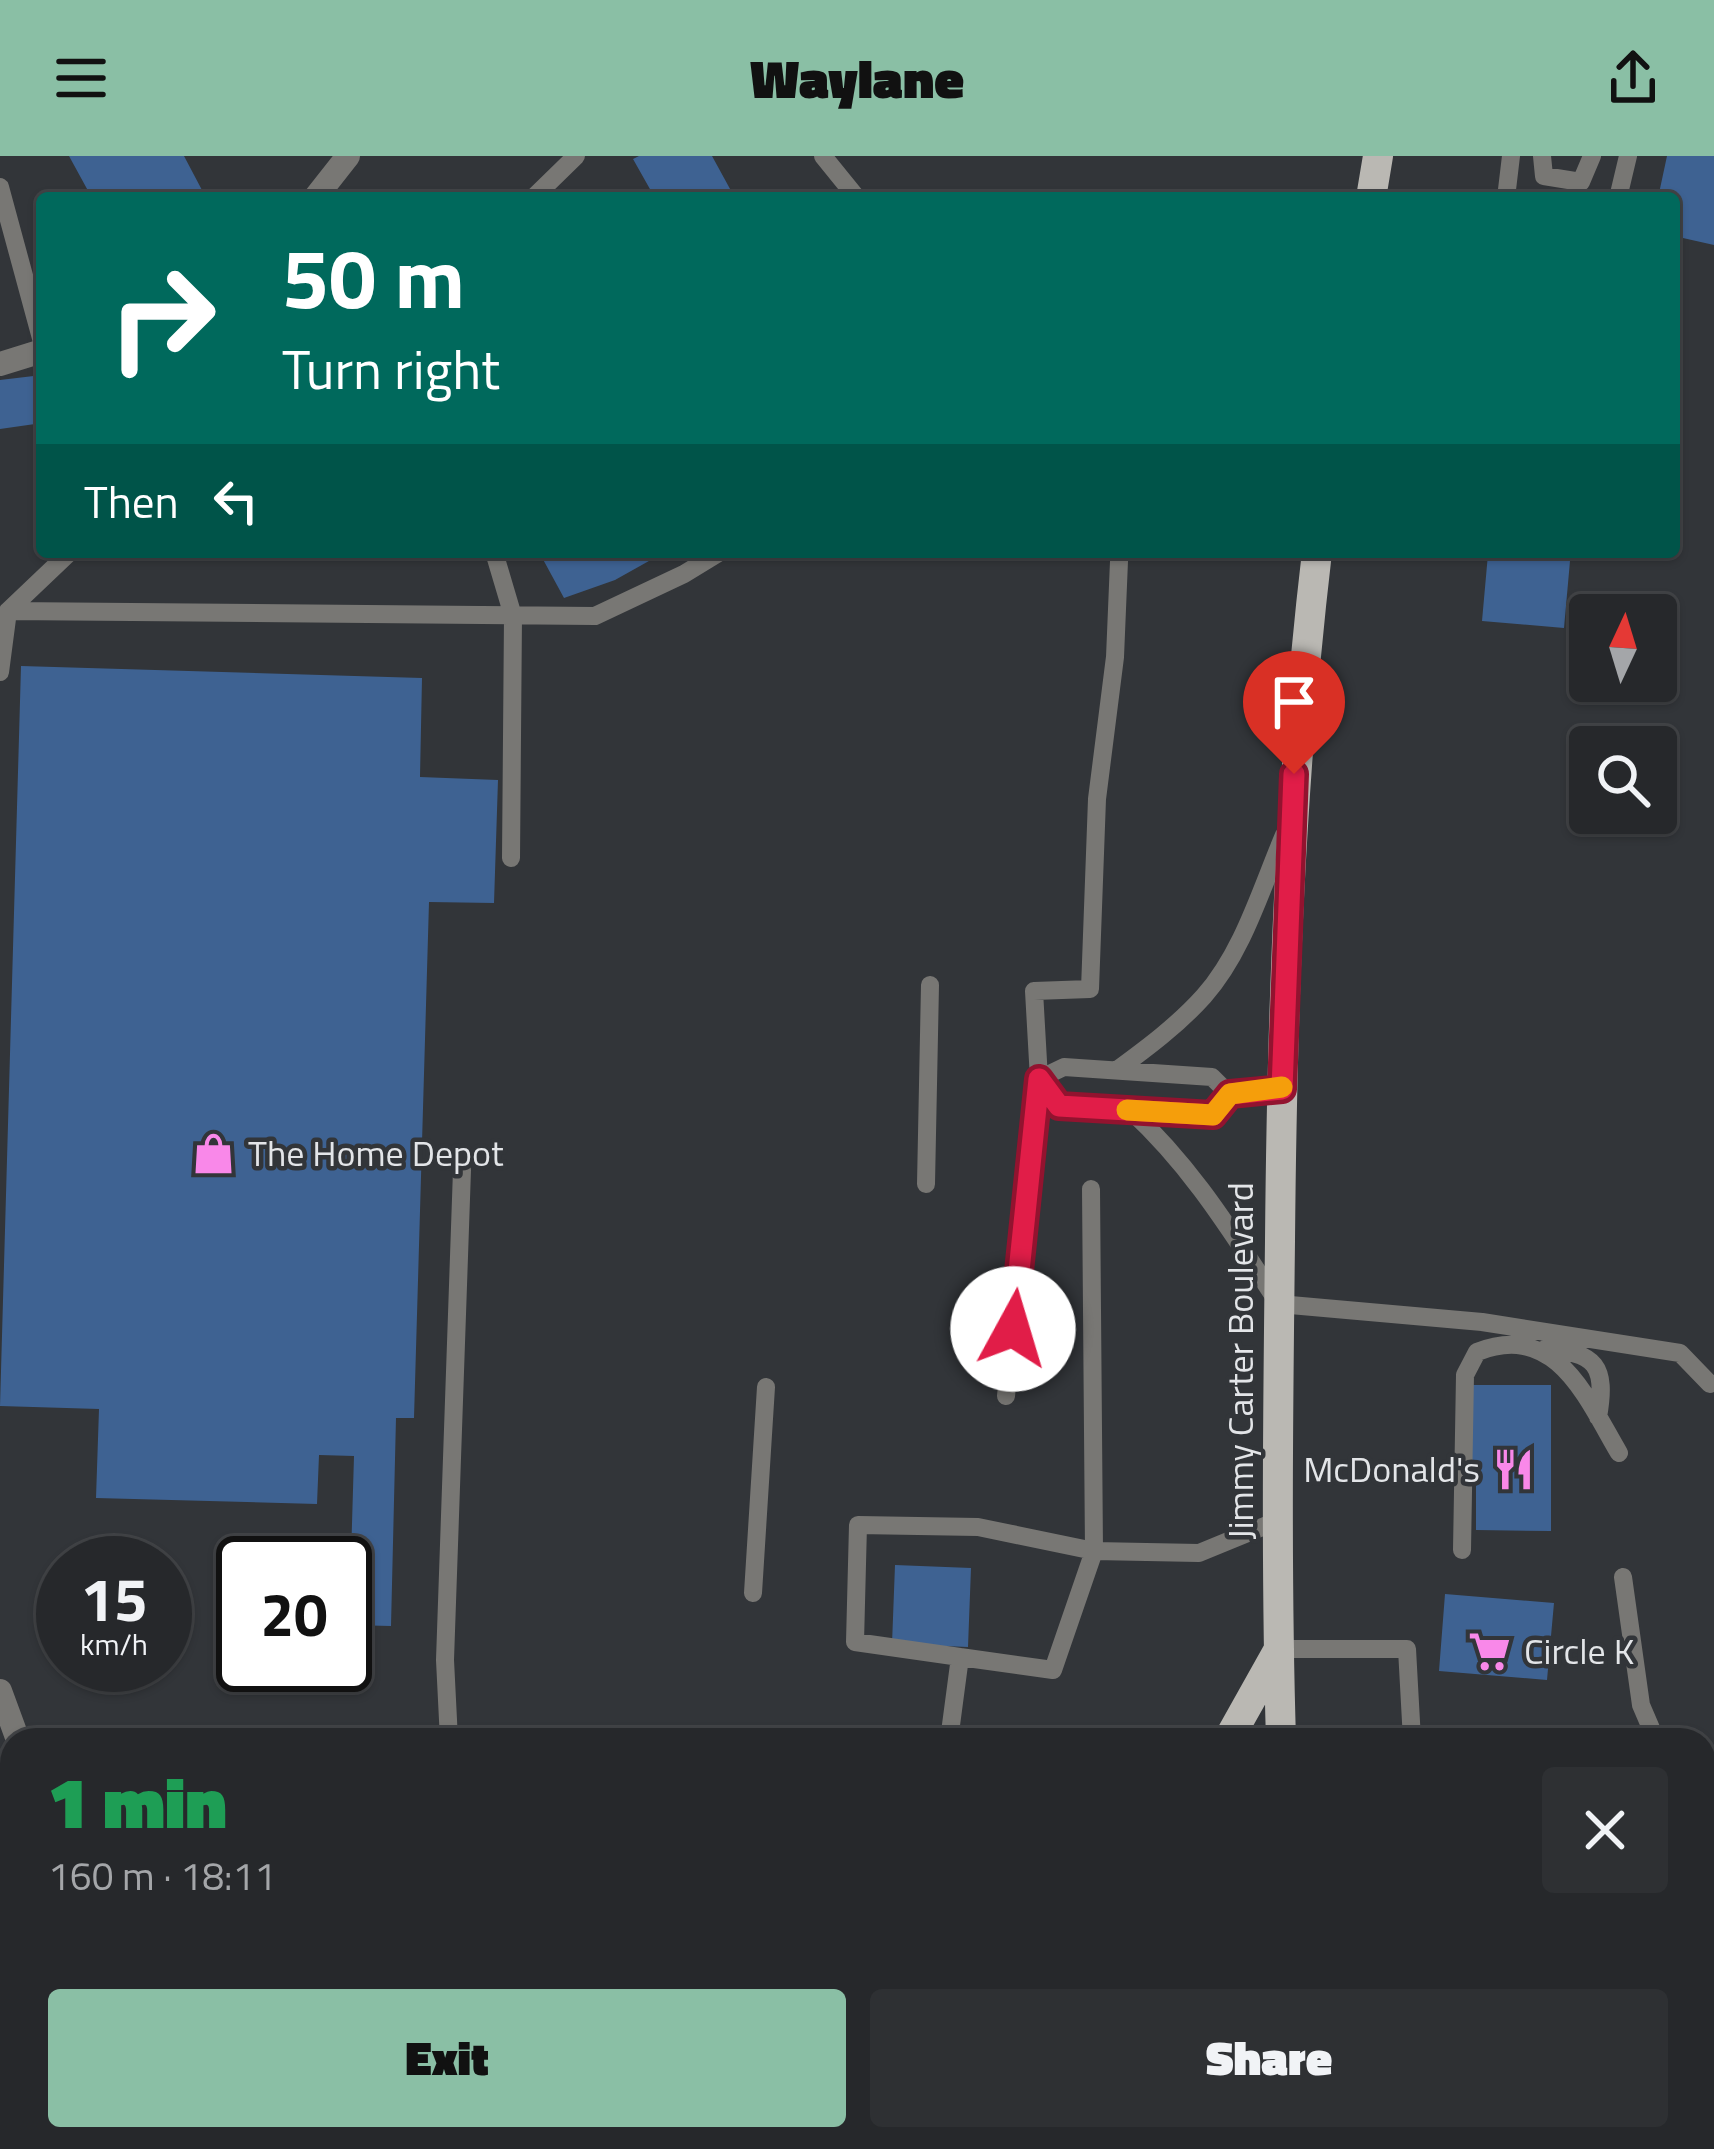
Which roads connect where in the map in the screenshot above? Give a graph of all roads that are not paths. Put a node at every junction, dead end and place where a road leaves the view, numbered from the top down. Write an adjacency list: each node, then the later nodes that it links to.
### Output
1 (348, 156): 10 (street)
2 (576, 156): 11 (lane)
3 (824, 156): 12 (lane)
4 (1378, 156): 13 (main road)
5 (1511, 156): 14 (lane)
6 (1542, 156): 7 (lane)
7 (1592, 156)
8 (1628, 156): 15 (lane)
9 (0, 187): 16 (lane)
10 (320, 192)
11 (539, 192)
12 (852, 192)
13 (1372, 192)
14 (1507, 192)
15 (1619, 192)
16 (36, 320)
17 (36, 353): 18 (street)
18 (0, 364)
19 (64, 558): 24 (lane)
20 (496, 558): 25 (lane)
21 (710, 558): 25 (lane)
22 (1315, 558): 27 (main road, Jimmy Carter Boulevard)
23 (1119, 561): 31 (lane)
24 (8, 611): 25 (lane); 26 (lane)
25 (513, 616): 28 (lane)
26 (0, 672)
27 (1290, 819): 30 (lane); 32 (main road, Jimmy Carter Boulevard)
28 (511, 858)
29 (931, 985): 36 (lane)
30 (1117, 1070): 31 (lane); 33 (lane)
31 (1039, 1079): 34 (lane); 42 (lane)
32 (1282, 1089): 33 (lane); 38 (main road, Jimmy Carter Boulevard)
33 (1230, 1094): 34 (lane)
34 (1130, 1110): 38 (lane)
35 (462, 1170): 54 (lane)
36 (926, 1184)
37 (1091, 1189): 47 (lane)
38 (1279, 1304): 40 (lane); 45 (main road, Jimmy Carter Boulevard)
39 (1538, 1348): 43 (lane); 43 (lane); 46 (lane)
40 (1710, 1384)
41 (766, 1387): 49 (lane)
42 (1006, 1396)
43 (1598, 1417): 44 (lane)
44 (1619, 1454)
45 (1277, 1521): 47 (lane); 50 (main road, Jimmy Carter Boulevard)
46 (1462, 1550)
47 (1094, 1551): 51 (lane); 51 (lane)
48 (1623, 1577): 59 (lane)
49 (753, 1593)
50 (1279, 1649): 56 (main road); 57 (main road, Jimmy Carter Boulevard); 58 (lane)
51 (960, 1657): 55 (lane)
52 (0, 1691): 53 (street)
53 (14, 1728)
54 (448, 1728)
55 (951, 1728)
56 (1235, 1728)
57 (1281, 1728)
58 (1411, 1728)
59 (1651, 1728)

